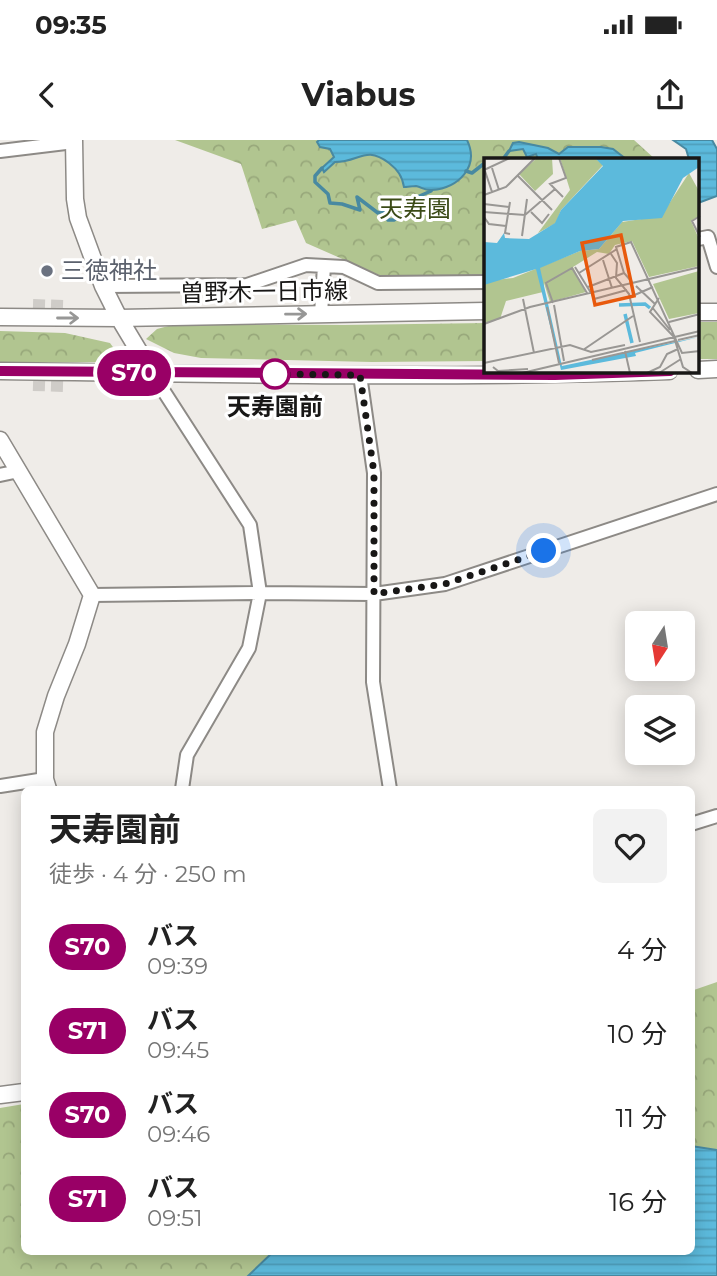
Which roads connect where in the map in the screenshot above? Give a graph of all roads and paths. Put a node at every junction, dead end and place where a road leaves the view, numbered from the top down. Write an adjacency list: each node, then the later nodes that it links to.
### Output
1 (74, 141): 2 (street); 7 (main road)
2 (0, 151)
3 (700, 239): 5 (street)
4 (324, 266): 6 (street); 7 (street); 9 (street)
5 (717, 267)
6 (484, 282)
7 (103, 285): 11 (main road)
8 (484, 311): 9 (main road, 曽野木一日市線)
9 (321, 314): 11 (main road, 曽野木一日市線, one-way to 9)
10 (0, 317): 11 (main road, 曽野木一日市線, one-way to 11)
11 (118, 318): 13 (main road)
12 (0, 372): 13 (main road)
13 (152, 373): 15 (main road); 20 (street)
14 (612, 373): 15 (main road)
15 (360, 375): 21 (street)
16 (0, 440): 17 (main road)
17 (19, 471): 18 (street); 22 (main road)
18 (0, 475)
19 (717, 494): 21 (street)
20 (260, 593): 21 (street); 22 (street); 25 (street)
21 (374, 594): 26 (street)
22 (92, 595): 23 (main road)
23 (47, 784): 24 (street)
24 (0, 786)
25 (182, 786)
26 (390, 786)
27 (717, 816): 28 (street)
28 (695, 823)
29 (21, 1092): 30 (main road)
30 (0, 1096)

